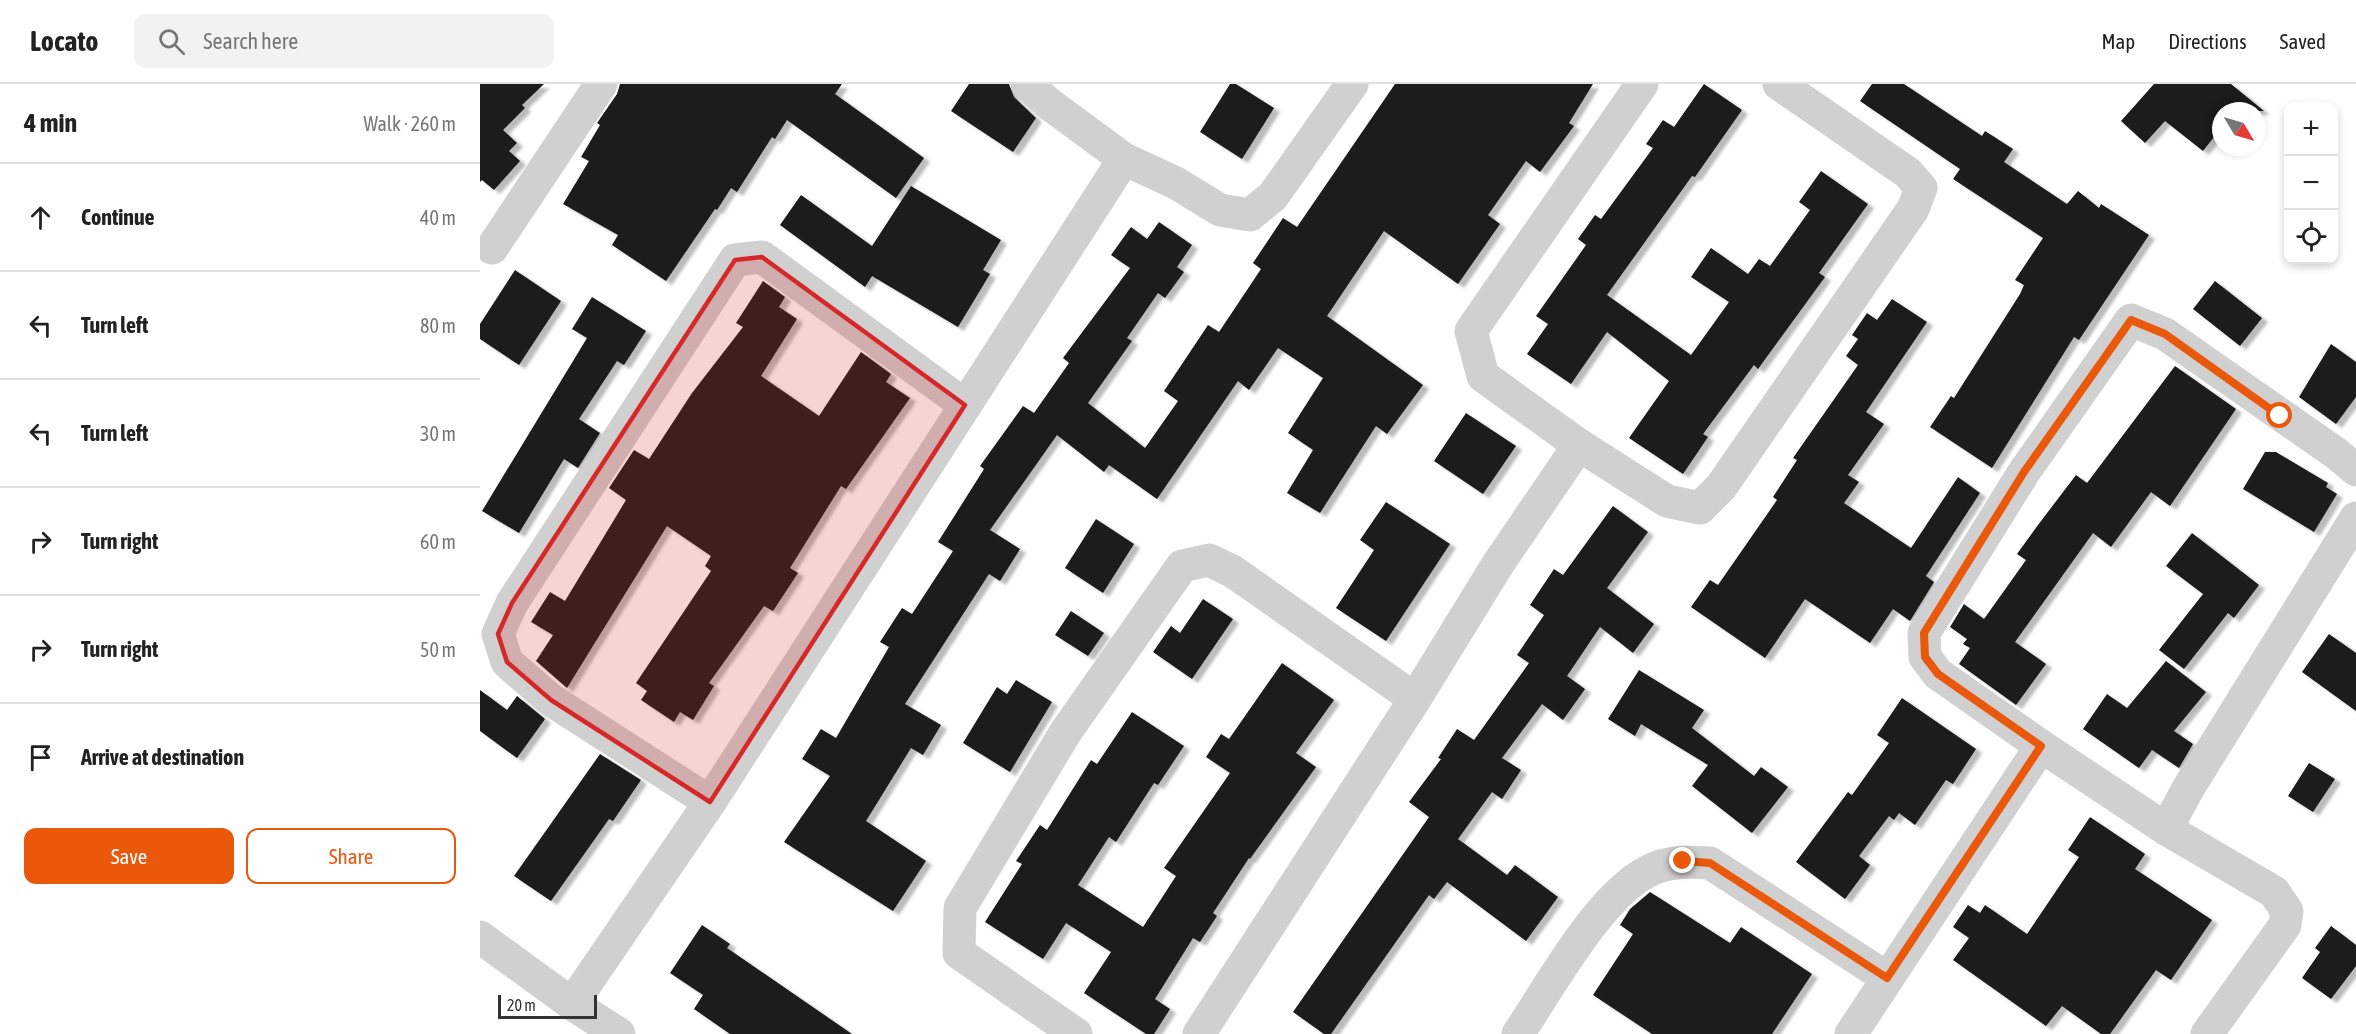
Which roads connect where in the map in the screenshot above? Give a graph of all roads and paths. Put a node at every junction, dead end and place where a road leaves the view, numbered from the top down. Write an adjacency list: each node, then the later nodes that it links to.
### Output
1 (601, 84): 7 (street)
2 (1027, 84): 6 (street)
3 (1352, 84): 6 (street)
4 (1642, 84): 9 (street)
5 (1779, 84): 9 (street)
6 (1124, 159): 8 (street)
7 (484, 251)
8 (964, 405): 14 (street); 14 (street)
9 (1579, 445): 12 (street)
10 (2356, 470): 13 (street)
11 (2356, 518): 15 (street)
12 (1415, 699): 20 (street); 21 (street)
13 (2041, 746): 15 (street); 17 (street)
14 (710, 802): 18 (street)
15 (2166, 829): 24 (street)
16 (480, 937): 18 (street)
17 (1887, 978): 22 (street); 23 (street)
18 (572, 1004): 19 (street)
19 (619, 1034)
20 (1076, 1034)
21 (1198, 1034)
22 (1518, 1034)
23 (1851, 1034)
24 (2207, 1034)

